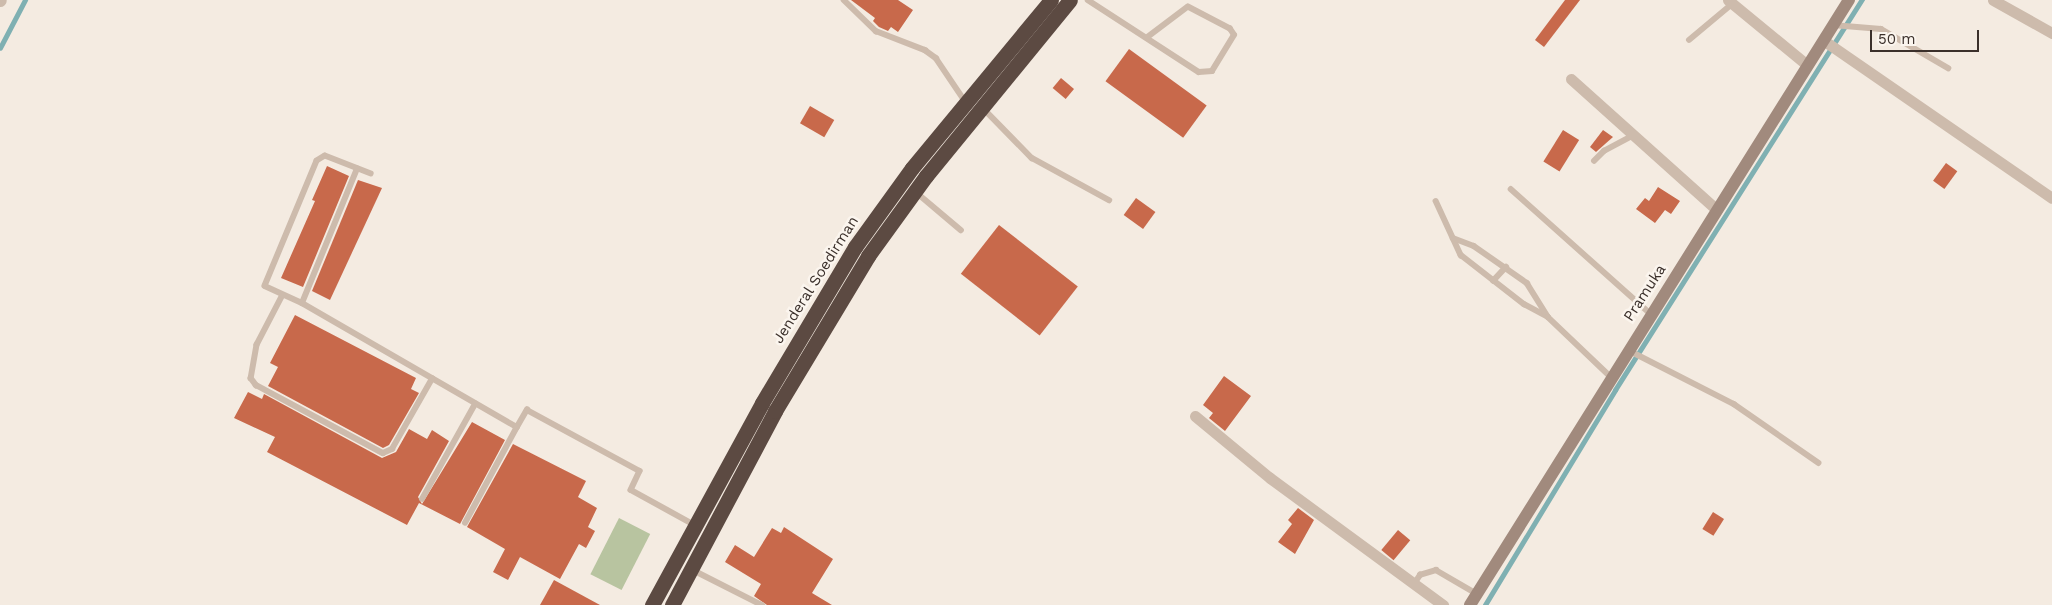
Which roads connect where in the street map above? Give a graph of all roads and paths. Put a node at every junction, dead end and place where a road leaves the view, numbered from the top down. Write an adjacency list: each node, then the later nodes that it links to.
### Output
1 (844, 0): 16 (lane)
2 (1051, 0): 16 (highway, Jenderal Soedirman)
3 (1070, 0): 16 (highway, Jenderal Soedirman)
4 (1088, 0): 10 (lane)
5 (1849, 0): 8 (street, Pramuka)
6 (1993, 0): 9 (street)
7 (1730, 2): 11 (lane); 13 (street)
8 (1833, 25): 12 (street, Pramuka); 14 (lane)
9 (2052, 33)
10 (1147, 38): 10 (lane)
11 (1689, 40)
12 (1824, 40): 13 (street, Pramuka); 23 (street)
13 (1807, 65): 26 (street, Pramuka)
14 (1948, 68)
15 (1571, 79): 17 (street)
16 (974, 104): 22 (highway, Jenderal Soedirman); 24 (lane); 44 (highway, Jenderal Soedirman)
17 (1632, 136): 18 (lane); 26 (street)
18 (1594, 161)
19 (357, 169): 20 (lane); 31 (lane); 32 (lane)
20 (371, 174)
21 (1511, 189): 33 (lane)
22 (915, 191): 27 (lane); 45 (highway, Jenderal Soedirman)
23 (2052, 198)
24 (1109, 200)
25 (1436, 201): 28 (lane)
26 (1717, 210): 33 (street, Pramuka)
27 (961, 230)
28 (1453, 238): 29 (lane); 30 (lane)
29 (1506, 267): 30 (lane); 34 (lane)
30 (1493, 281): 34 (lane)
31 (283, 295): 32 (lane); 37 (lane)
32 (302, 303): 37 (lane)
33 (1651, 314): 35 (street, Pramuka)
34 (1548, 316): 36 (lane)
35 (1628, 350): 36 (street, Pramuka); 41 (lane)
36 (1611, 377): 47 (street, Pramuka)
37 (432, 379): 38 (lane)
38 (475, 404): 40 (lane); 42 (lane)
39 (1195, 416): 46 (street)
40 (518, 427): 43 (lane); 44 (lane)
41 (1820, 463)
42 (422, 500)
43 (465, 523)
44 (695, 525): 48 (highway, Jenderal Soedirman)
45 (691, 569): 49 (highway, Jenderal Soedirman); 50 (lane)
46 (1413, 586): 47 (lane); 51 (street)
47 (1476, 594): 52 (street, Pramuka)
48 (652, 605)
49 (672, 605)
50 (762, 605)
51 (1442, 605)
52 (1470, 605)

